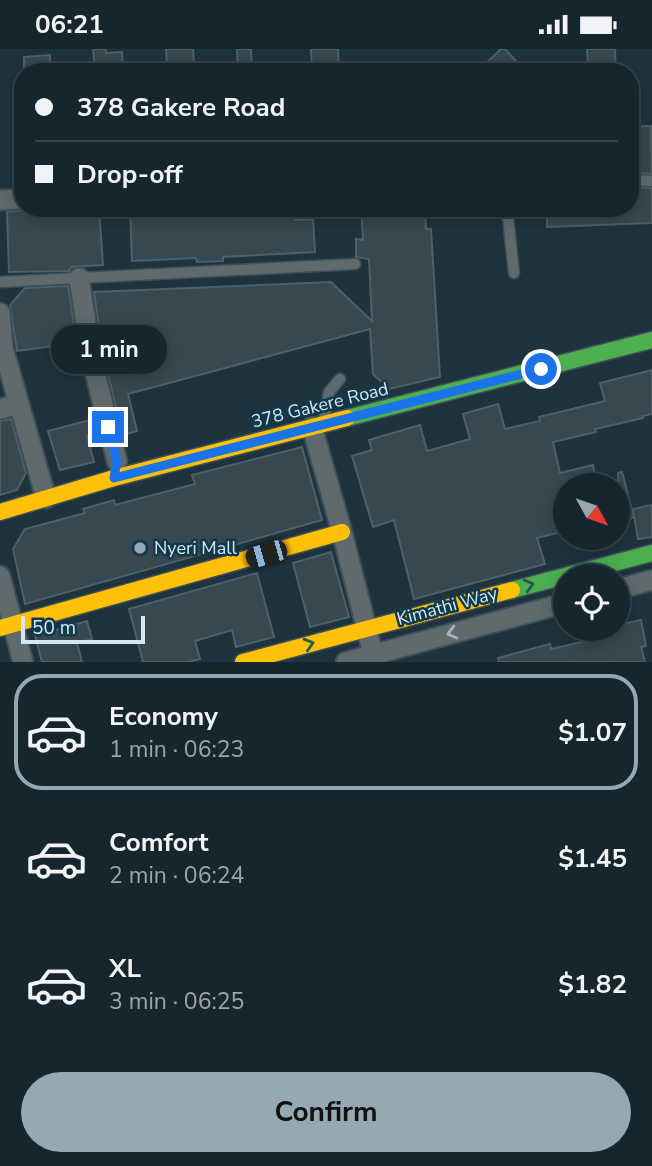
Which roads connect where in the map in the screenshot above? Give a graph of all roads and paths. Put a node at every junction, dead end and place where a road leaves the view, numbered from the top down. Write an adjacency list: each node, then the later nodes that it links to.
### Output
1 (508, 217): 3 (lane)
2 (355, 264): 4 (lane)
3 (514, 273)
4 (79, 278): 5 (lane); 11 (street)
5 (0, 282)
6 (0, 313): 9 (street)
7 (652, 340): 10 (street, 378 Gakere Road)
8 (340, 379): 10 (lane)
9 (9, 406): 12 (street)
10 (318, 425): 11 (street, 378 Gakere Road); 14 (street)
11 (119, 461): 12 (street, 378 Gakere Road)
12 (46, 498): 13 (street, 378 Gakere Road)
13 (0, 512)
14 (342, 532): 20 (street); 21 (street)
15 (652, 553): 21 (street, Kimathi Way, one-way to 15)
16 (0, 576): 20 (street)
17 (652, 580): 18 (street)
18 (630, 586)
19 (553, 606): 22 (street, Kimathi Way, one-way to 22)
20 (6, 626): 23 (street)
21 (367, 627): 22 (street); 24 (street, Kimathi Way, one-way to 21)
22 (374, 658): 25 (street, Kimathi Way)
23 (23, 662)
24 (243, 662)
25 (346, 662)

